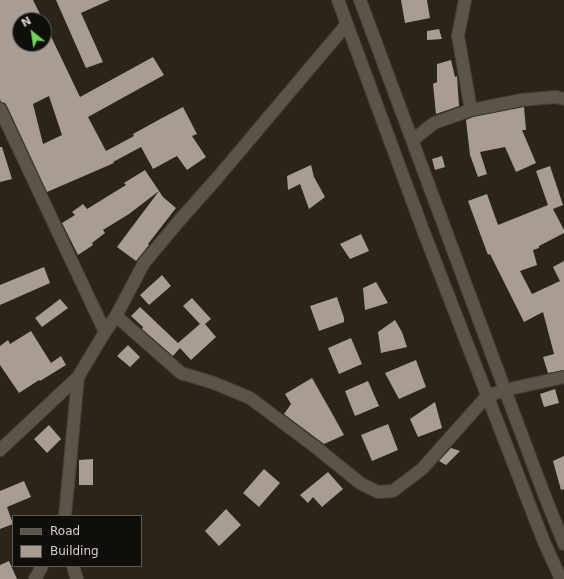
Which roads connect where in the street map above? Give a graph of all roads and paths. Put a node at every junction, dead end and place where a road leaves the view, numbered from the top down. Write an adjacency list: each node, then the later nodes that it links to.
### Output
1 (338, 0): 4 (street)
2 (360, 0): 8 (street)
3 (465, 0): 7 (street)
4 (347, 24): 9 (street); 14 (street)
5 (564, 99): 7 (street)
6 (0, 109): 10 (street)
7 (471, 110): 8 (street)
8 (413, 140): 13 (street)
9 (116, 316): 10 (street); 14 (street)
10 (105, 332): 11 (street)
11 (78, 377): 15 (street); 16 (street)
12 (564, 377): 13 (street)
13 (505, 390): 14 (street); 17 (street)
14 (487, 396): 22 (street)
15 (0, 450)
16 (66, 515)
17 (564, 544)
18 (41, 567): 20 (street)
19 (73, 567): 21 (street)
20 (35, 579)
21 (78, 579)
22 (561, 579)

